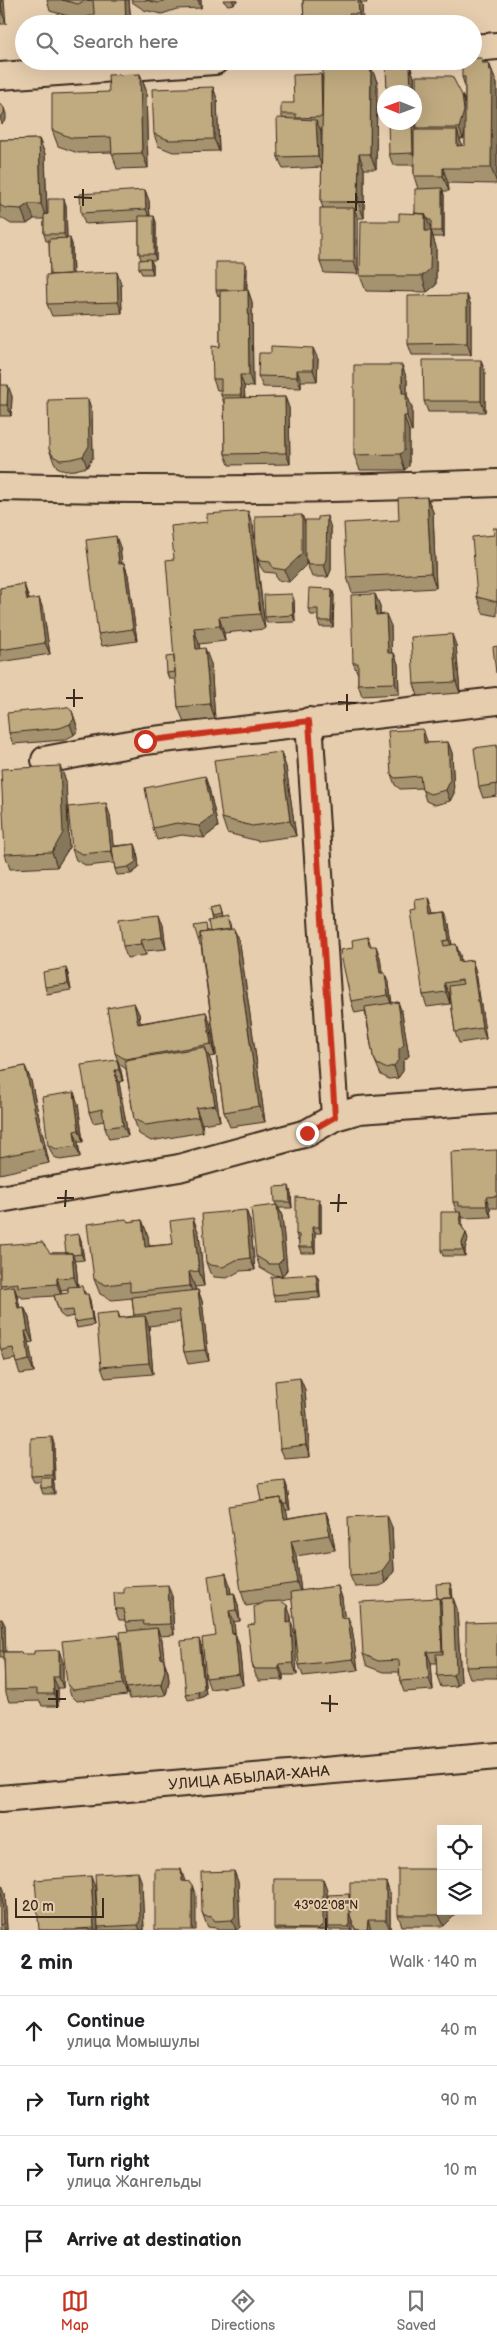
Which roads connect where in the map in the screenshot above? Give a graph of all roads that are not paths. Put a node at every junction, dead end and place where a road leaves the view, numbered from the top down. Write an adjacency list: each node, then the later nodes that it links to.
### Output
1 (497, 46): 2 (street)
2 (482, 47)
3 (86, 70): 4 (street)
4 (0, 76)
5 (497, 483): 6 (street)
6 (0, 487)
7 (497, 701): 8 (street)
8 (309, 721): 9 (street); 11 (street)
9 (45, 760)
10 (497, 1100): 11 (street)
11 (335, 1117): 12 (street)
12 (0, 1199)
13 (497, 1756): 14 (street, УЛИЦА АБЫЛАЙ-ХАНА)
14 (0, 1799)

